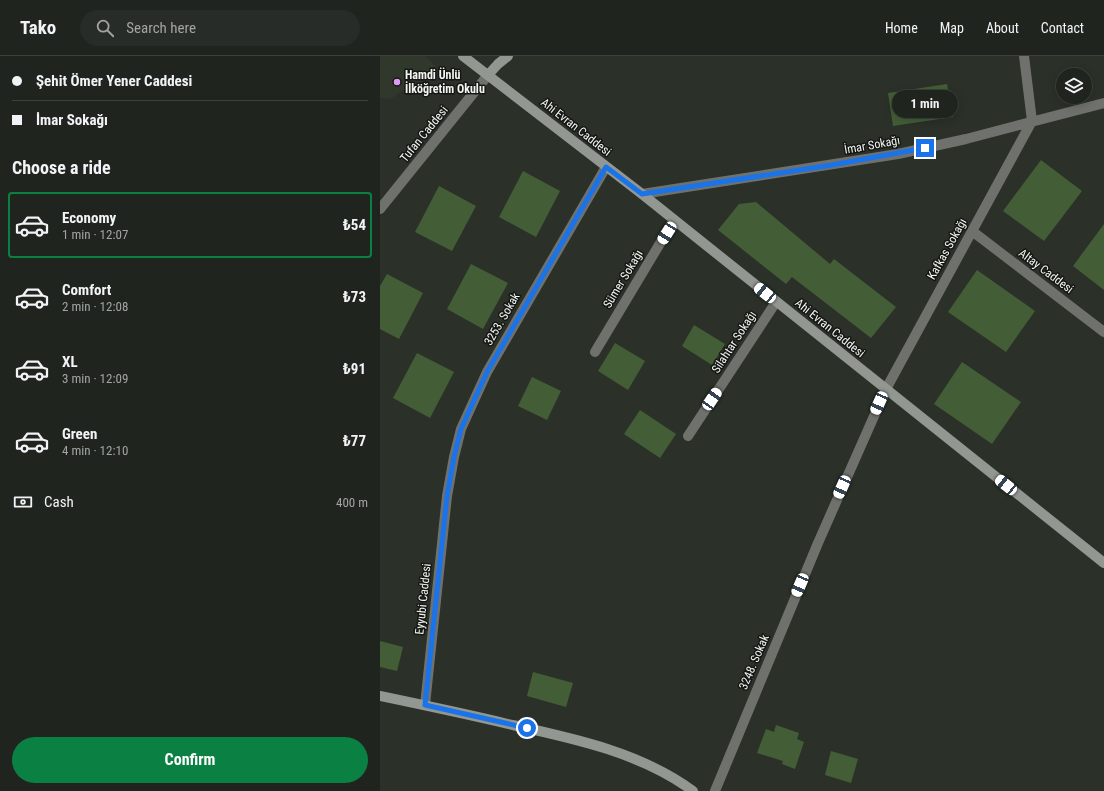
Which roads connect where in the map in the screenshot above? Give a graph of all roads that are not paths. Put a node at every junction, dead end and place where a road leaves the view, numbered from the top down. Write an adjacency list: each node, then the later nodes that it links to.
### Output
1 (462, 56): 4 (main road, Ahi Evran Caddesi)
2 (508, 56): 4 (main road)
3 (1024, 56): 6 (street)
4 (488, 75): 7 (main road, Ahi Evran Caddesi); 9 (street, Tufan Caddesi)
5 (1104, 103): 6 (street, İmar Sokağı)
6 (1032, 121): 8 (street, İmar Sokağı); 11 (street, Kafkas Sokağı)
7 (606, 167): 8 (main road, Ahi Evran Caddesi); 17 (street, 3253. Sokak)
8 (642, 194): 10 (main road, Ahi Evran Caddesi)
9 (380, 209)
10 (674, 220): 12 (main road, Ahi Evran Caddesi); 14 (street, Sümer Sokağı)
11 (972, 231): 13 (street, Altay Caddesi); 15 (street, Kafkas Sokağı)
12 (776, 302): 15 (main road, Ahi Evran Caddesi); 16 (street, Silahtar Sokağı)
13 (1104, 332)
14 (594, 352)
15 (886, 389): 18 (street, Kafkas Sokağı); 19 (main road, Ahi Evran Caddesi)
16 (688, 436)
17 (447, 496): 23 (street, Eyyubi Caddesi)
18 (818, 543): 25 (street, 3248. Sokak)
19 (1090, 553): 20 (main road); 21 (main road, Ahi Evran Caddesi)
20 (1104, 554)
21 (1104, 563)
22 (380, 696): 23 (main road)
23 (425, 705): 24 (main road)
24 (693, 791)
25 (715, 791)

